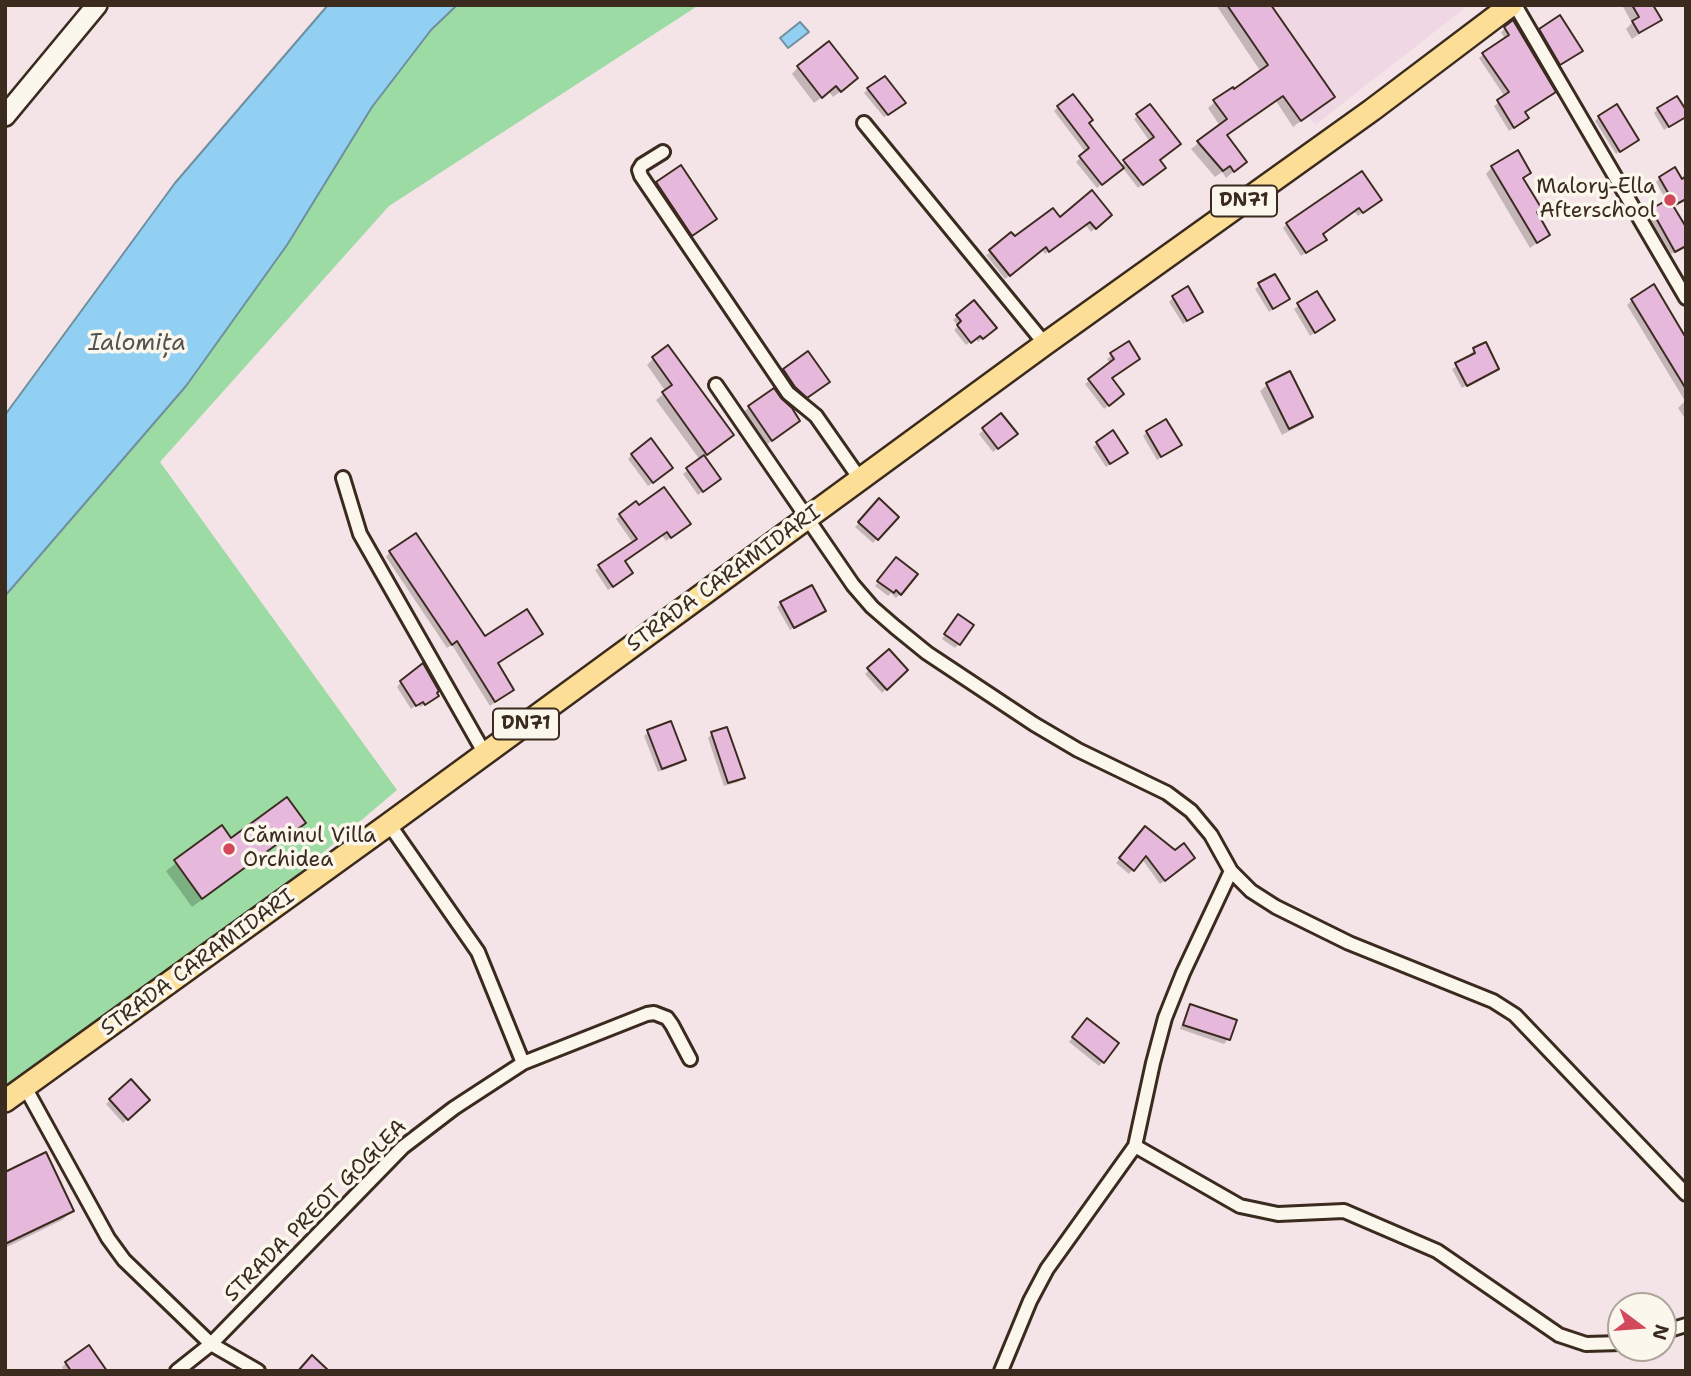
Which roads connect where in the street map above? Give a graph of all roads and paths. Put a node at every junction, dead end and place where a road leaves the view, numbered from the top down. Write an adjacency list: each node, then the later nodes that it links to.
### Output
1 (97, 5): 3 (main road)
2 (1513, 5): 6 (street); 7 (main road, STRADA CARAMIDARI / DN71)
3 (5, 116)
4 (864, 123): 7 (street)
5 (663, 152): 10 (street)
6 (1686, 298)
7 (1045, 344): 10 (main road, STRADA CARAMIDARI / DN71)
8 (716, 385): 11 (street)
9 (343, 478): 12 (street)
10 (860, 480): 11 (main road, STRADA CARAMIDARI / DN71)
11 (807, 518): 12 (main road, STRADA CARAMIDARI / DN71); 14 (street)
12 (485, 754): 13 (main road, STRADA CARAMIDARI / DN71)
13 (390, 824): 16 (street); 17 (main road, STRADA CARAMIDARI / DN71)
14 (1231, 871): 19 (street); 20 (street)
15 (690, 1059): 16 (street, STRADA PREOT GOGLEA)
16 (523, 1063): 22 (street, STRADA PREOT GOGLEA)
17 (25, 1087): 18 (main road, STRADA CARAMIDARI / DN71); 22 (street)
18 (5, 1101)
19 (1135, 1146): 21 (street); 25 (street)
20 (1686, 1194)
21 (1607, 1343)
22 (211, 1344): 23 (street, STRADA PREOT GOGLEA); 24 (street)
23 (177, 1371)
24 (258, 1371)
25 (1001, 1371)

